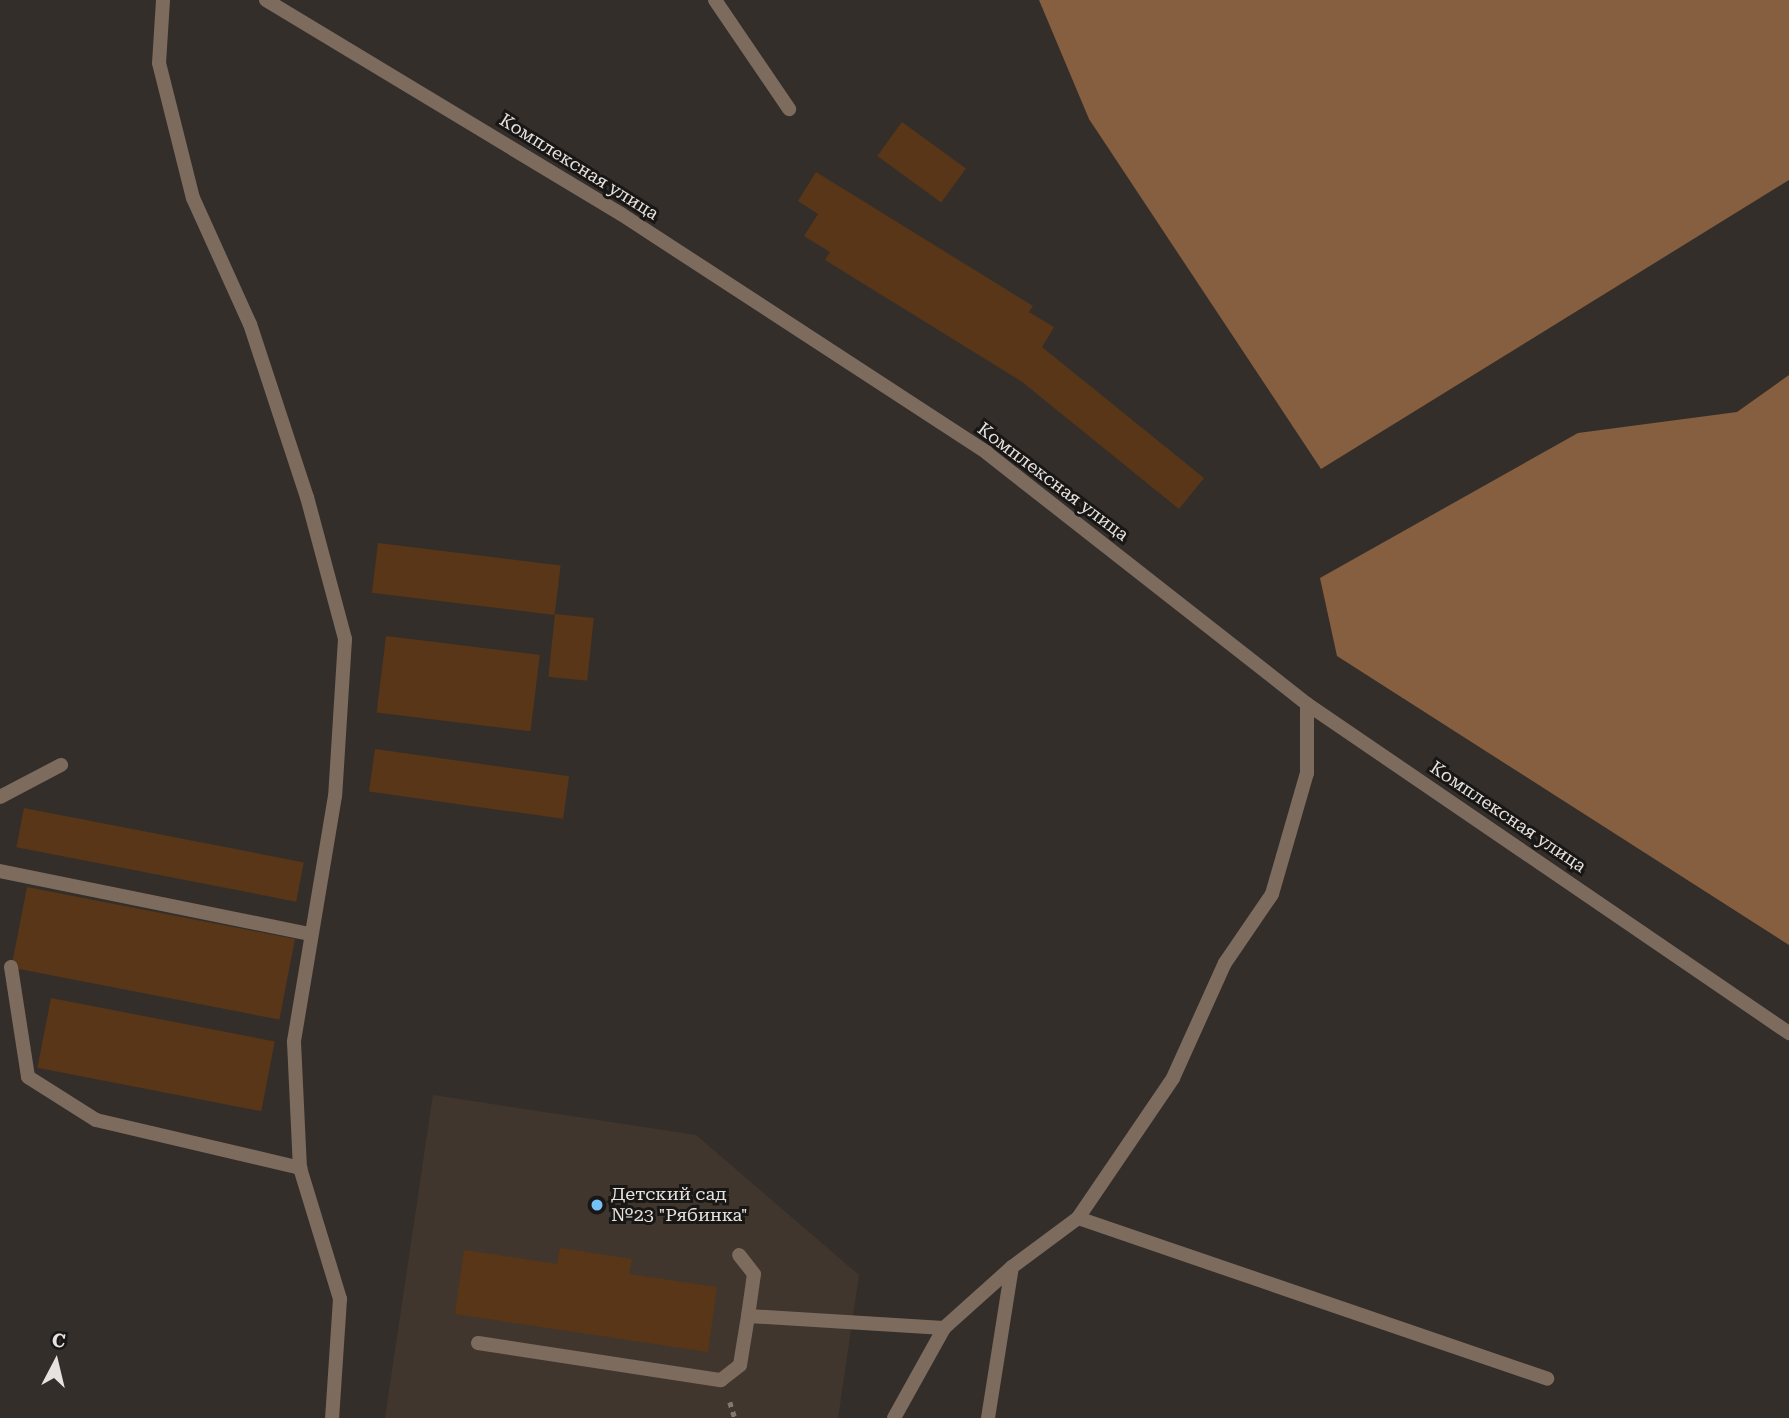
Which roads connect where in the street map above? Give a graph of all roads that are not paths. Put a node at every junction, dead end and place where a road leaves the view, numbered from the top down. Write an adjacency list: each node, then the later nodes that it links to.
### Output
1 (163, 0): 9 (street)
2 (266, 0): 5 (street, Комплексная улица)
3 (715, 0): 4 (street)
4 (789, 109)
5 (1307, 704): 11 (street, Комплексная улица); 13 (street)
6 (61, 765): 7 (street)
7 (0, 797)
8 (0, 871): 9 (street)
9 (310, 934): 12 (street)
10 (11, 967): 12 (street)
11 (1789, 1033)
12 (300, 1168): 20 (street)
13 (1078, 1218): 15 (street); 19 (street)
14 (740, 1255): 16 (street)
15 (1012, 1267): 17 (street); 22 (street)
16 (748, 1316): 17 (street); 18 (street)
17 (944, 1328): 21 (street)
18 (478, 1343)
19 (1547, 1379)
20 (332, 1418)
21 (894, 1418)
22 (988, 1418)

